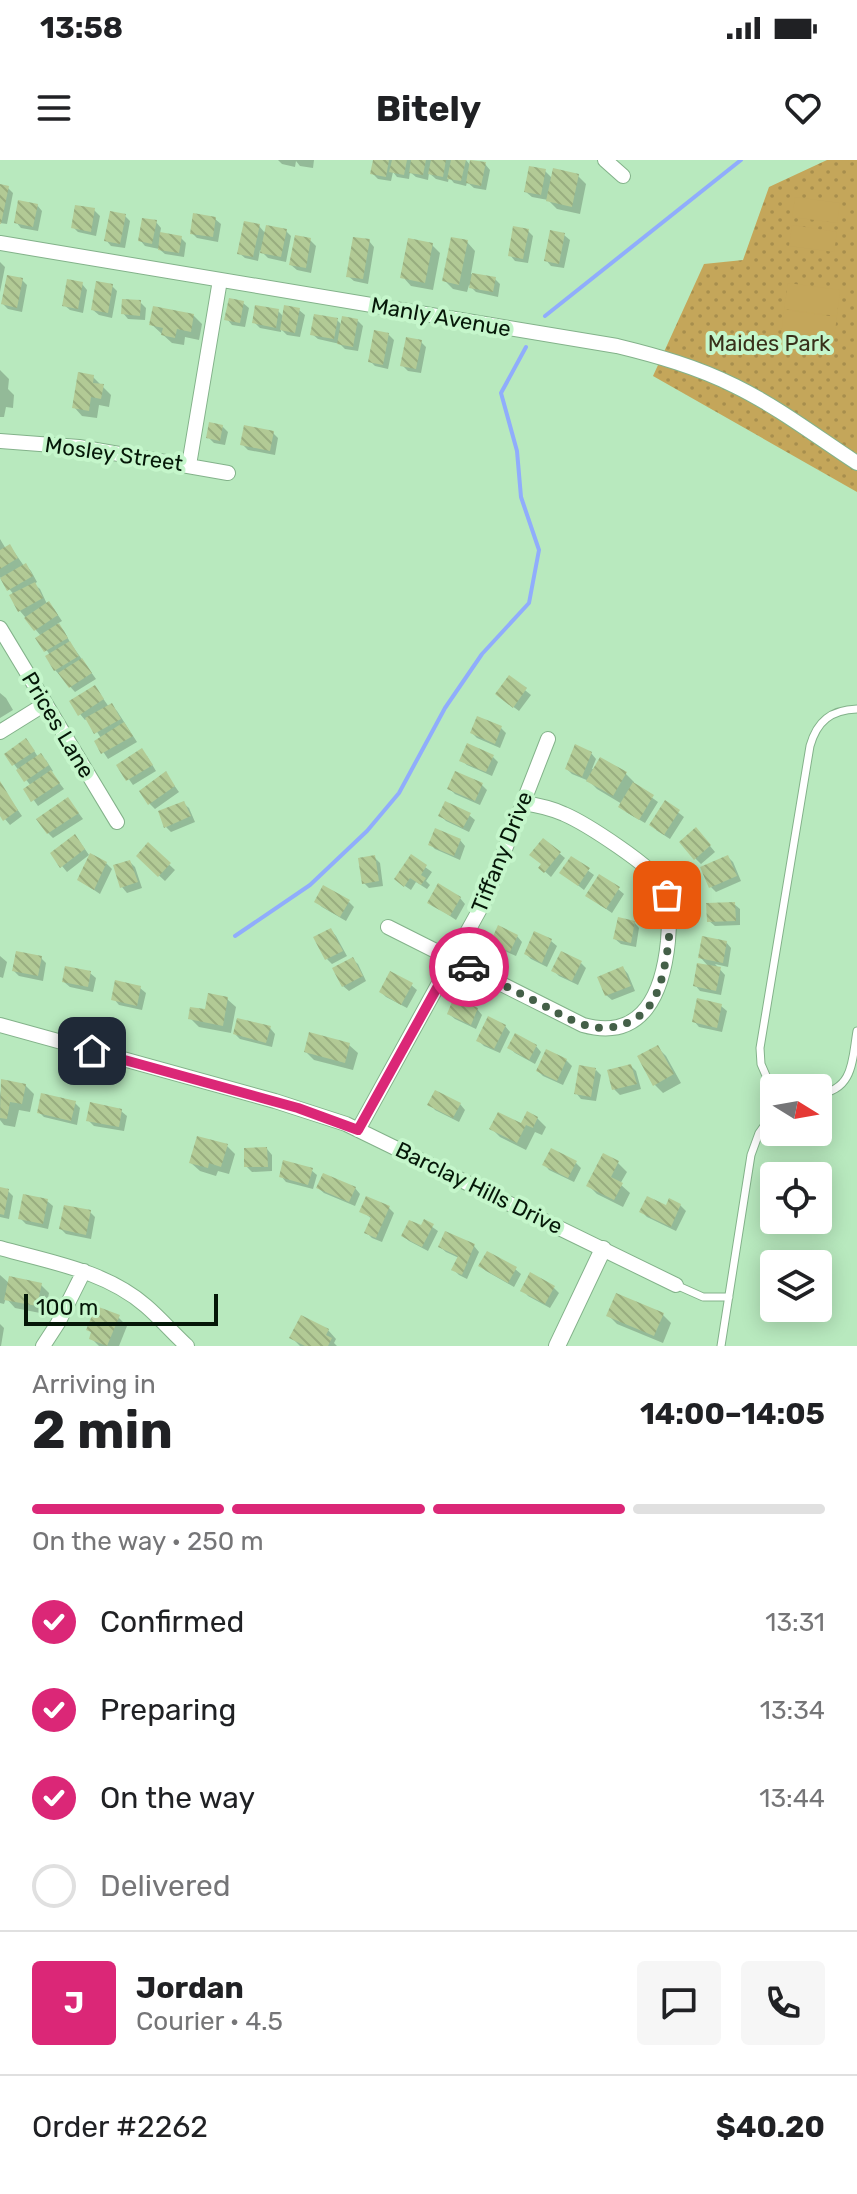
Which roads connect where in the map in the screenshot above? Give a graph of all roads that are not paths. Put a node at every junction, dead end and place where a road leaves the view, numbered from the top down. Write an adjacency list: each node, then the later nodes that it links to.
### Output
1 (605, 160): 2 (street)
2 (623, 176)
3 (0, 243): 4 (street, Manly Avenue)
4 (220, 280): 6 (street, Manly Avenue); 7 (street)
5 (0, 441): 7 (street, Mosley Street)
6 (857, 463)
7 (189, 465): 8 (street, Mosley Street)
8 (228, 473)
9 (0, 628): 10 (street, Prices Lane)
10 (45, 704): 12 (street); 15 (street, Prices Lane)
11 (857, 709): 20 (lane)
12 (0, 732)
13 (548, 739): 14 (street, Tiffany Drive)
14 (523, 803): 17 (street, Tiffany Drive); 17 (street)
15 (117, 822)
16 (388, 927): 17 (street)
17 (453, 959): 22 (street, Tiffany Drive)
18 (0, 1025): 22 (street, Barclay Hills Drive)
19 (857, 1031): 21 (lane)
20 (765, 1074)
21 (832, 1090)
22 (358, 1130): 25 (street, Barclay Hills Drive)
23 (760, 1132): 28 (lane)
24 (0, 1248): 26 (street)
25 (603, 1249): 27 (street, Barclay Hills Drive); 31 (street)
26 (84, 1271): 29 (street); 30 (street)
27 (676, 1285): 28 (lane)
28 (729, 1297): 32 (lane)
29 (43, 1346)
30 (187, 1346)
31 (557, 1346)
32 (721, 1346)

